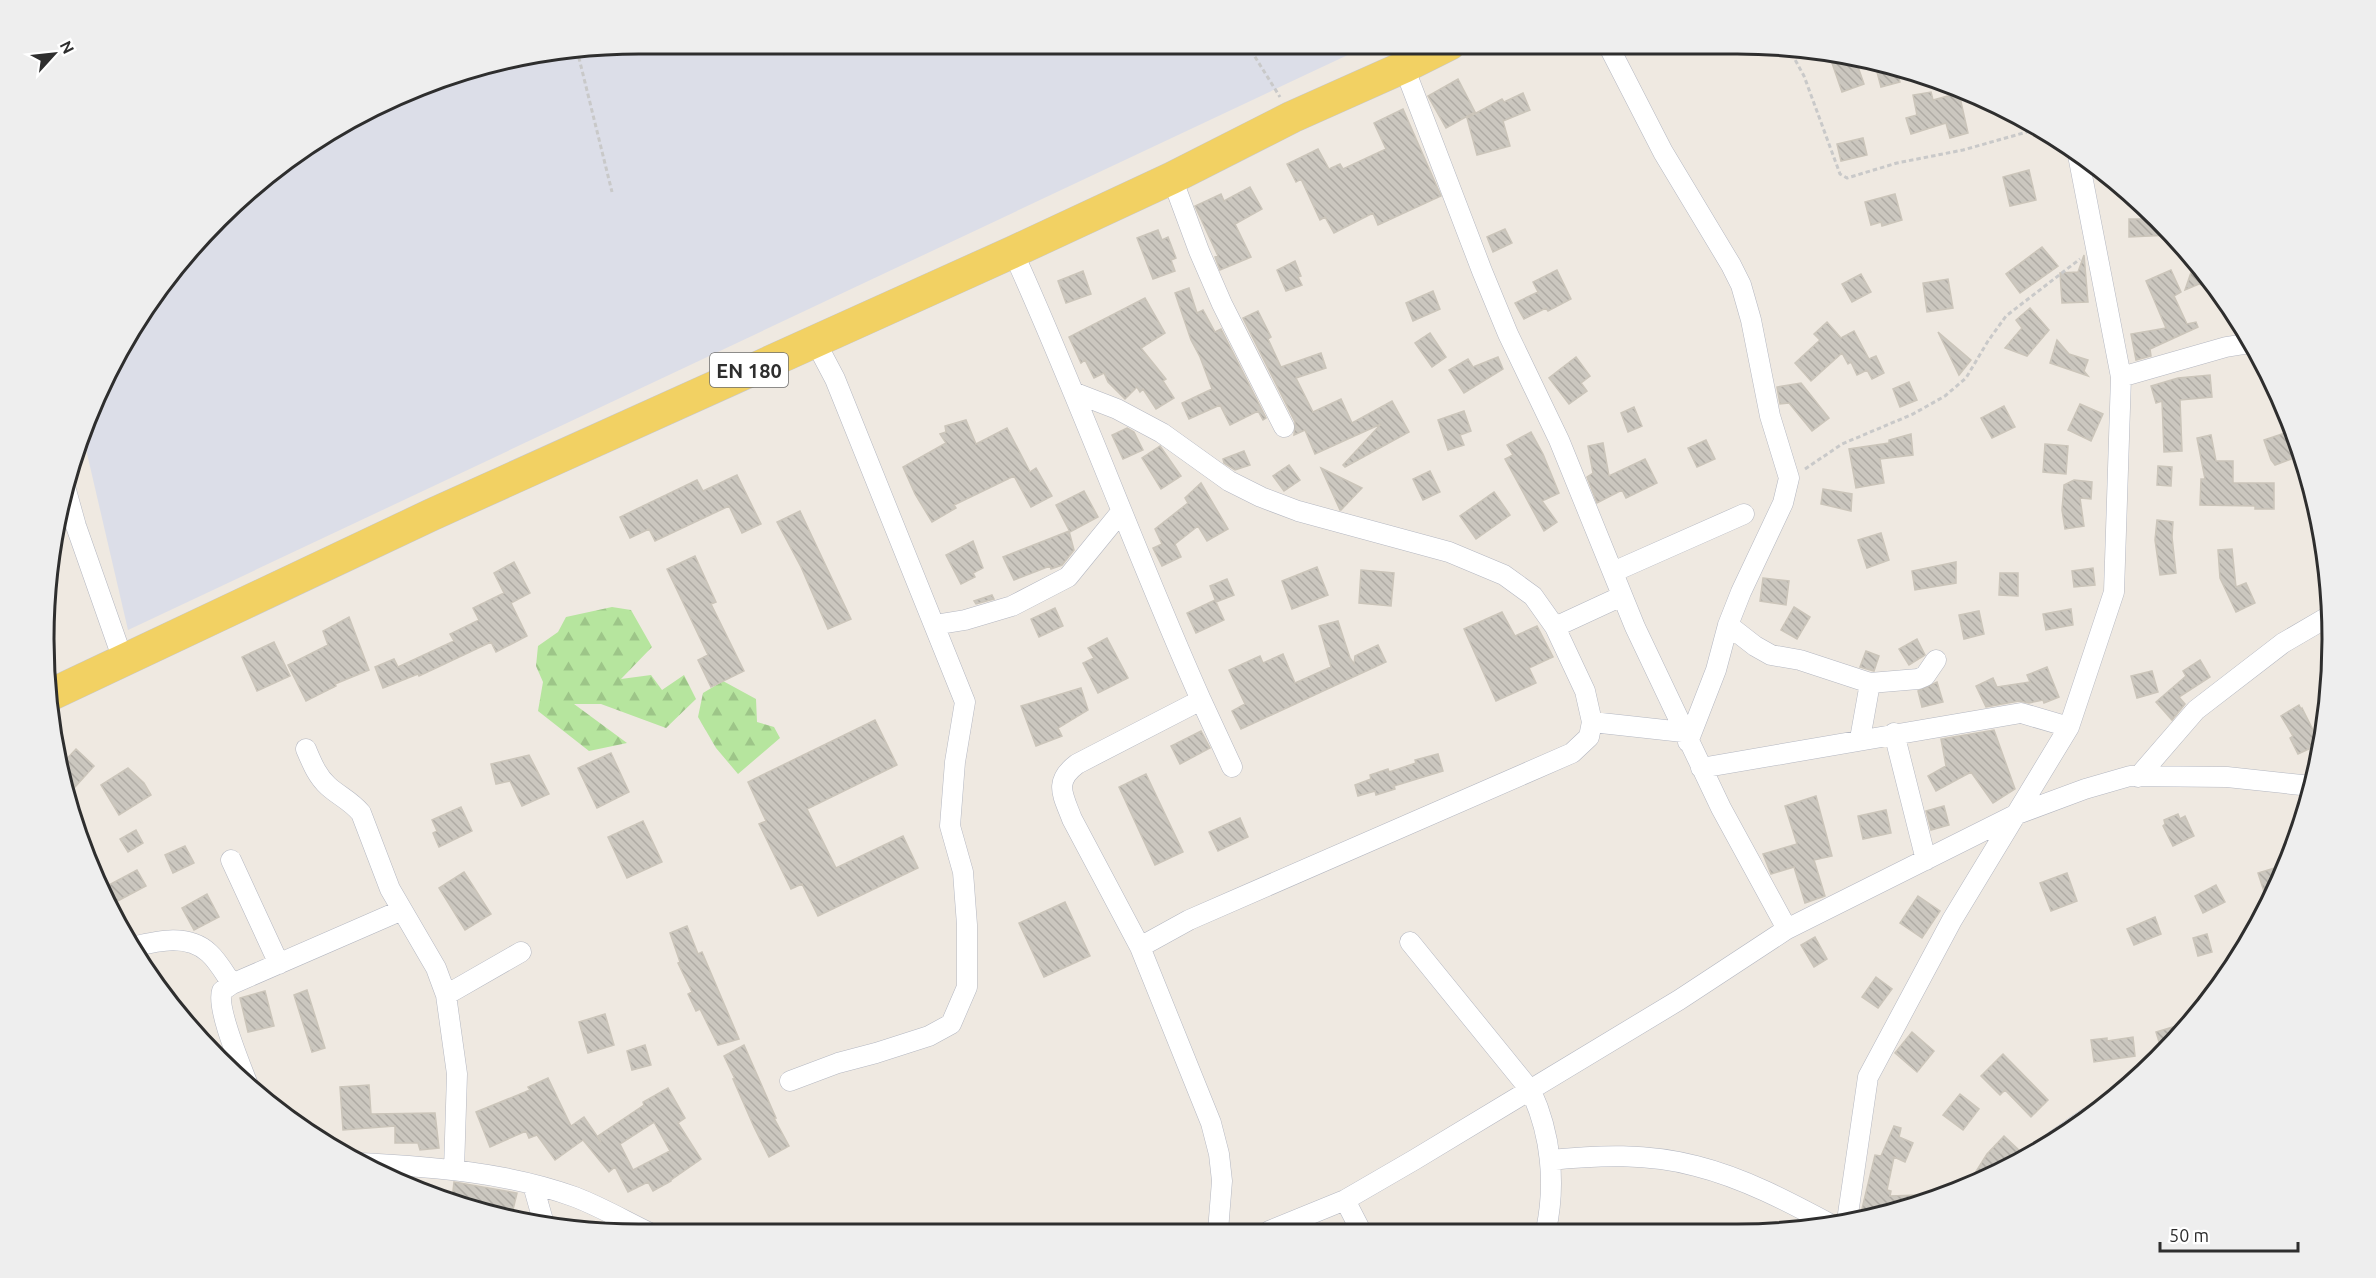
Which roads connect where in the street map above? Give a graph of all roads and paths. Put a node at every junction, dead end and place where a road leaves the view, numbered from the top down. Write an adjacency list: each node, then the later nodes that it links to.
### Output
1 (1253, 54): 7 (path)
2 (1430, 54): 6 (main road, EN 180)
3 (1613, 54): 19 (street)
4 (579, 57): 11 (path)
5 (1793, 57): 8 (path)
6 (1404, 67): 7 (main road, EN 180); 23 (street)
7 (1292, 117): 10 (main road, EN 180)
8 (2029, 131)
9 (2081, 166): 12 (street)
10 (1172, 178): 13 (main road, EN 180); 18 (street)
11 (612, 192)
12 (2096, 235): 16 (street); 19 (path)
13 (1012, 252): 14 (main road, EN 180); 17 (street)
14 (815, 341): 26 (street); 29 (main road, EN 180)
15 (2242, 344): 16 (street)
16 (2121, 377): 35 (street)
17 (1072, 392): 21 (street); 28 (street)
18 (1284, 427)
19 (1789, 478): 27 (street)
20 (70, 504): 29 (street)
21 (1121, 512): 26 (street); 33 (street)
22 (1744, 514): 23 (street)
23 (1613, 572): 24 (street)
24 (1622, 596): 28 (street); 37 (street)
25 (2322, 621): 42 (street)
26 (934, 625): 57 (street)
27 (1728, 625): 31 (street); 37 (street)
28 (1555, 627): 34 (street)
29 (123, 660): 32 (main road, EN 180)
30 (1935, 660): 31 (street)
31 (1870, 683): 38 (street)
32 (57, 692)
33 (1201, 700): 40 (street); 51 (street)
34 (1592, 722): 37 (street); 51 (street)
35 (2069, 727): 36 (street); 44 (street)
36 (1894, 734): 38 (street); 46 (street)
37 (1686, 737): 41 (street)
38 (1860, 739): 41 (street)
39 (306, 749): 47 (street)
40 (1232, 767)
41 (1701, 768): 48 (street)
42 (2138, 777): 43 (street); 44 (street)
43 (2303, 785)
44 (2015, 815): 46 (street); 64 (street)
45 (231, 860): 53 (street)
46 (1926, 860): 48 (street)
47 (402, 910): 53 (street); 55 (street)
48 (1787, 929): 58 (street)
49 (1410, 942): 58 (street)
50 (140, 945): 54 (street)
51 (1140, 947): 68 (street)
52 (521, 952): 55 (street)
53 (279, 964): 54 (street)
54 (232, 984): 56 (street)
55 (446, 995): 61 (street)
56 (242, 1069)
57 (790, 1081)
58 (1532, 1091): 59 (street); 63 (street)
59 (1550, 1161): 66 (street); 71 (street)
60 (381, 1165): 61 (street)
61 (454, 1170): 62 (street)
62 (533, 1185): 65 (street); 67 (street)
63 (1345, 1200): 69 (street); 70 (street)
64 (1849, 1213)
65 (542, 1216)
66 (1820, 1218)
67 (632, 1224)
68 (1219, 1224)
69 (1286, 1224)
70 (1357, 1224)
71 (1547, 1224)

